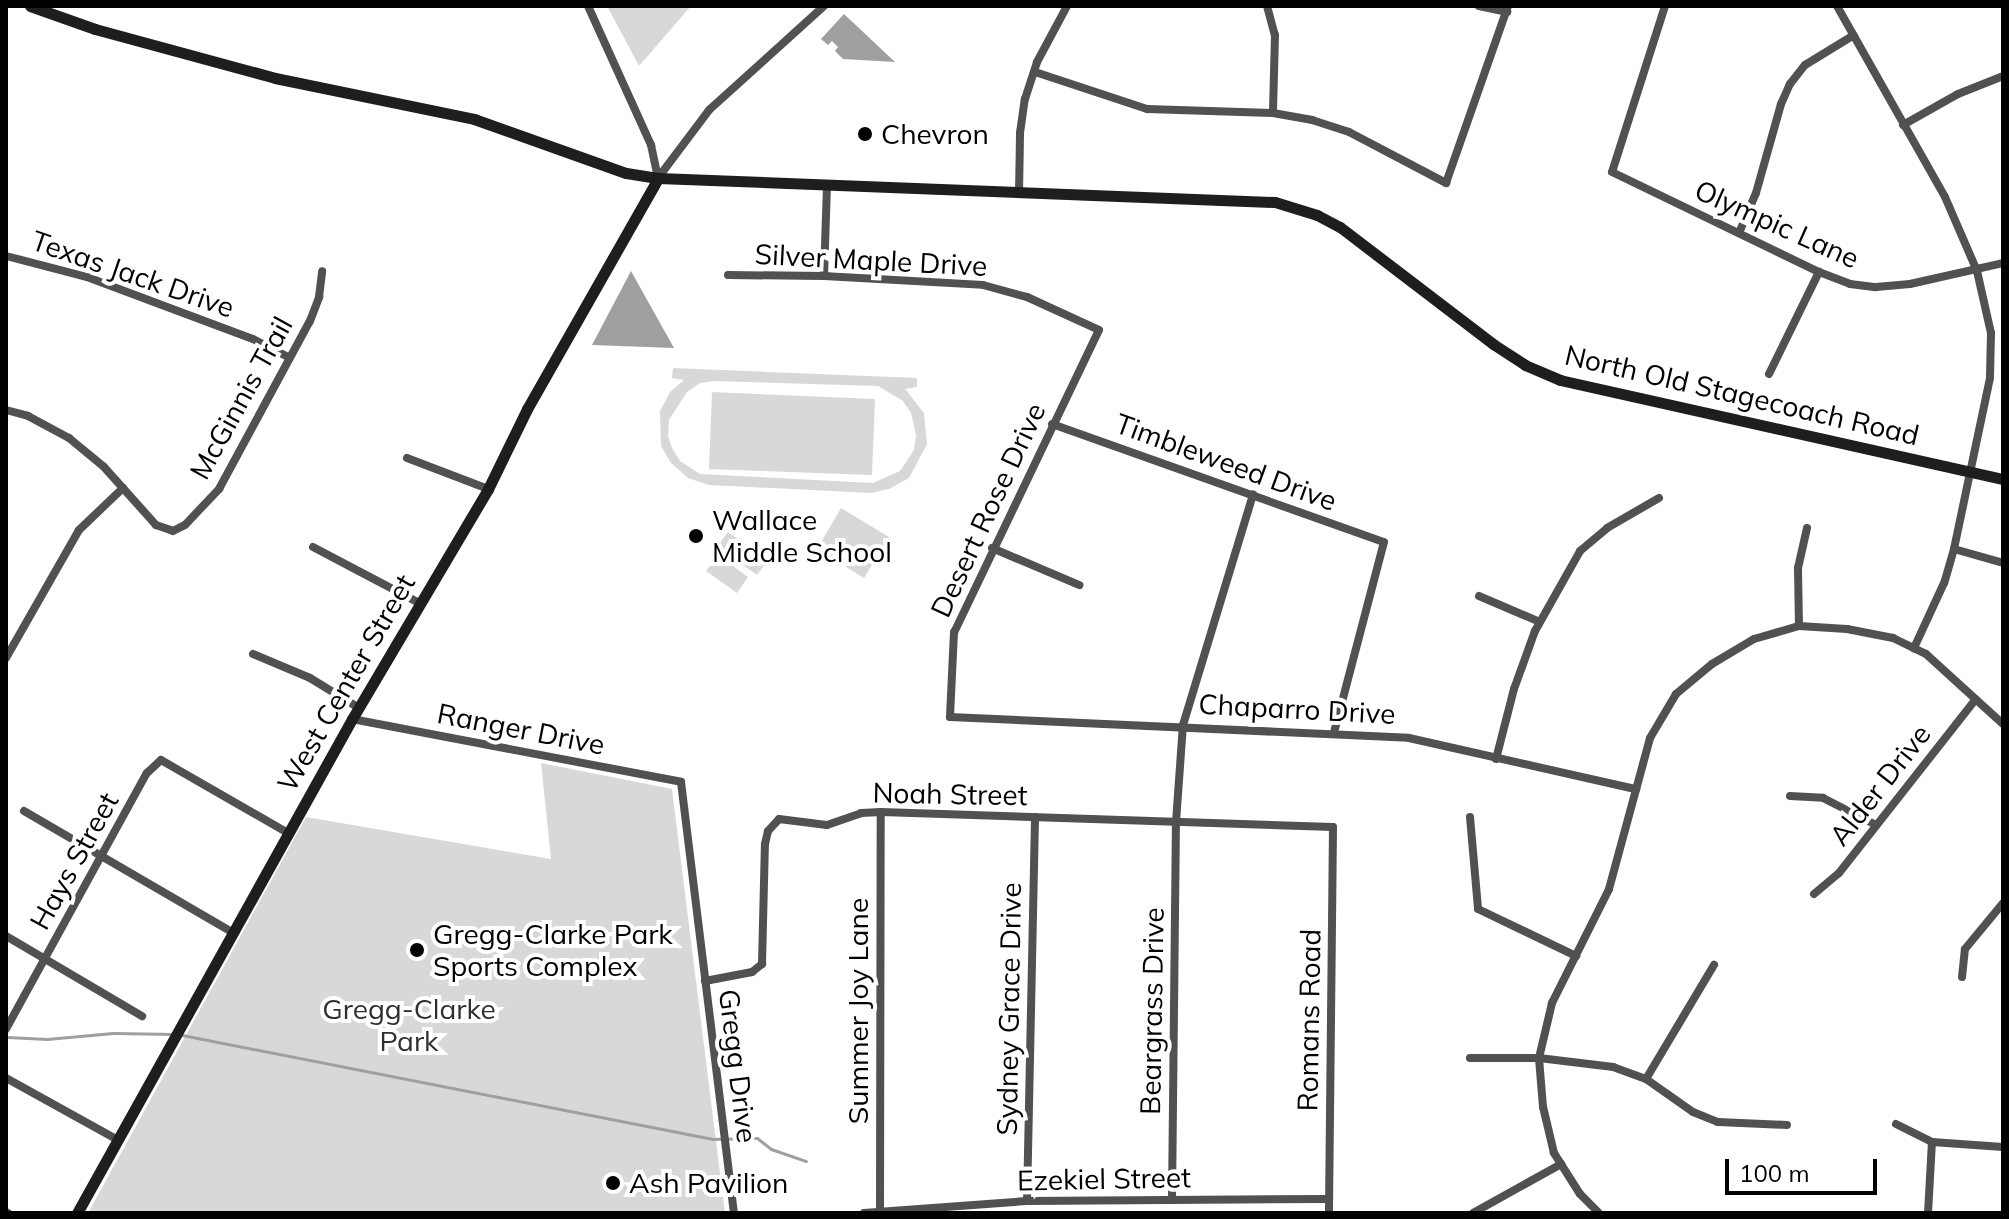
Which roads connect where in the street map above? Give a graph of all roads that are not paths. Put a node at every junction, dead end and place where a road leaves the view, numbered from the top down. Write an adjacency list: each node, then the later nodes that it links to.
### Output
1 (30, 6): 15 (street, North Old Stagecoach Road)
2 (588, 6): 15 (street)
3 (824, 6): 15 (street)
4 (1067, 6): 11 (street)
5 (1267, 6): 13 (street)
6 (1479, 6): 9 (street)
7 (1665, 6): 18 (street, Olympic Lane)
8 (1837, 6): 10 (street)
9 (1508, 9): 13 (street)
10 (1854, 35): 14 (street); 18 (street)
11 (1035, 72): 13 (street); 17 (street)
12 (2003, 76): 14 (street)
13 (1273, 113)
14 (1903, 125): 22 (street)
15 (658, 178): 16 (street, North Old Stagecoach Road); 35 (street, West Center Street)
16 (827, 185): 17 (street, North Old Stagecoach Road); 25 (street)
17 (1019, 193): 32 (street, North Old Stagecoach Road)
18 (1739, 233): 23 (street, Olympic Lane)
19 (6, 256): 27 (street, Texas Jack Drive)
20 (2003, 263): 22 (street, Olympic Lane)
21 (322, 271): 27 (street, McGinnis Trail)
22 (1977, 271): 23 (street, Olympic Lane); 32 (street)
23 (1819, 272): 28 (street)
24 (728, 275): 25 (street, Silver Maple Drive)
25 (824, 276): 26 (street, Silver Maple Drive)
26 (1099, 330): 30 (street, Desert Rose Drive)
27 (288, 357): 34 (street, McGinnis Trail)
28 (1769, 374)
29 (6, 410): 34 (street)
30 (1052, 424): 36 (street, Timbleweed Drive); 40 (street, Desert Rose Drive)
31 (407, 458): 35 (street)
32 (1970, 472): 33 (street, North Old Stagecoach Road); 41 (street)
33 (2003, 479)
34 (123, 488): 48 (street)
35 (488, 489): 45 (street, West Center Street)
36 (1253, 494): 57 (street); 58 (street, Timbleweed Drive)
37 (1659, 498): 46 (street)
38 (1807, 528): 47 (street)
39 (313, 547): 45 (street)
40 (992, 548): 43 (street); 54 (street, Desert Rose Drive)
41 (1954, 549): 42 (street); 49 (street)
42 (2003, 563)
43 (1079, 585)
44 (1479, 596): 46 (street)
45 (421, 604): 53 (street, West Center Street)
46 (1540, 622): 59 (street)
47 (1799, 626): 49 (street); 61 (street)
48 (10, 644): 51 (street)
49 (1914, 648): 52 (street)
50 (253, 654): 53 (street)
51 (6, 658)
52 (1976, 699): 56 (street); 68 (street, Alder Drive)
53 (359, 708): 55 (street, West Center Street)
54 (950, 717): 57 (street, Chaparro Drive)
55 (352, 719): 60 (street, Ranger Drive); 70 (street, West Center Street)
56 (2003, 724)
57 (1183, 725): 58 (street, Chaparro Drive); 67 (street, Beargrass Drive)
58 (1334, 732): 59 (street, Chaparro Drive)
59 (1496, 759): 61 (street, Chaparro Drive)
60 (681, 782): 80 (street, Gregg Drive)
61 (1636, 789): 76 (street)
62 (1790, 796): 68 (street)
63 (24, 811): 71 (street)
64 (881, 812): 65 (street, Noah Street); 80 (street, Noah Street); 96 (street, Summer Joy Lane)
65 (1035, 817): 67 (street, Noah Street); 95 (street, Sydney Grace Drive)
66 (1470, 817): 76 (street)
67 (1176, 822): 69 (street, Noah Street); 94 (street, Beargrass Drive)
68 (1876, 825): 72 (street, Alder Drive)
69 (1333, 827): 93 (street, Romans Road)
70 (288, 833): 71 (street, Hays Street); 74 (street, West Center Street)
71 (102, 857): 74 (street); 77 (street, Hays Street)
72 (1814, 894)
73 (2003, 904): 79 (street)
74 (232, 932): 89 (street, West Center Street)
75 (6, 936): 77 (street)
76 (1576, 956): 84 (street)
77 (45, 959): 81 (street); 82 (street, Hays Street)
78 (1714, 965): 86 (street)
79 (1962, 977)
80 (705, 981): 98 (street, Gregg Drive)
81 (142, 1016)
82 (6, 1029)
83 (1470, 1058): 84 (street)
84 (1539, 1058): 86 (street); 92 (street)
85 (6, 1078): 89 (street)
86 (1646, 1079): 88 (street)
87 (1896, 1124): 90 (street)
88 (1787, 1125)
89 (118, 1140): 97 (street, West Center Street)
90 (1932, 1142): 91 (street); 103 (street)
91 (2003, 1147)
92 (1561, 1164): 101 (street); 102 (street)
93 (1329, 1199): 94 (street, Ezekiel Street); 100 (street, Romans Road)
94 (1172, 1200): 95 (street, Ezekiel Street)
95 (1027, 1201): 96 (street, Ezekiel Street)
96 (880, 1210): 99 (street, Ezekiel Street)
97 (77, 1213)
98 (734, 1213)
99 (864, 1213)
100 (1329, 1213)
101 (1473, 1213)
102 (1599, 1213)
103 (1928, 1213)

